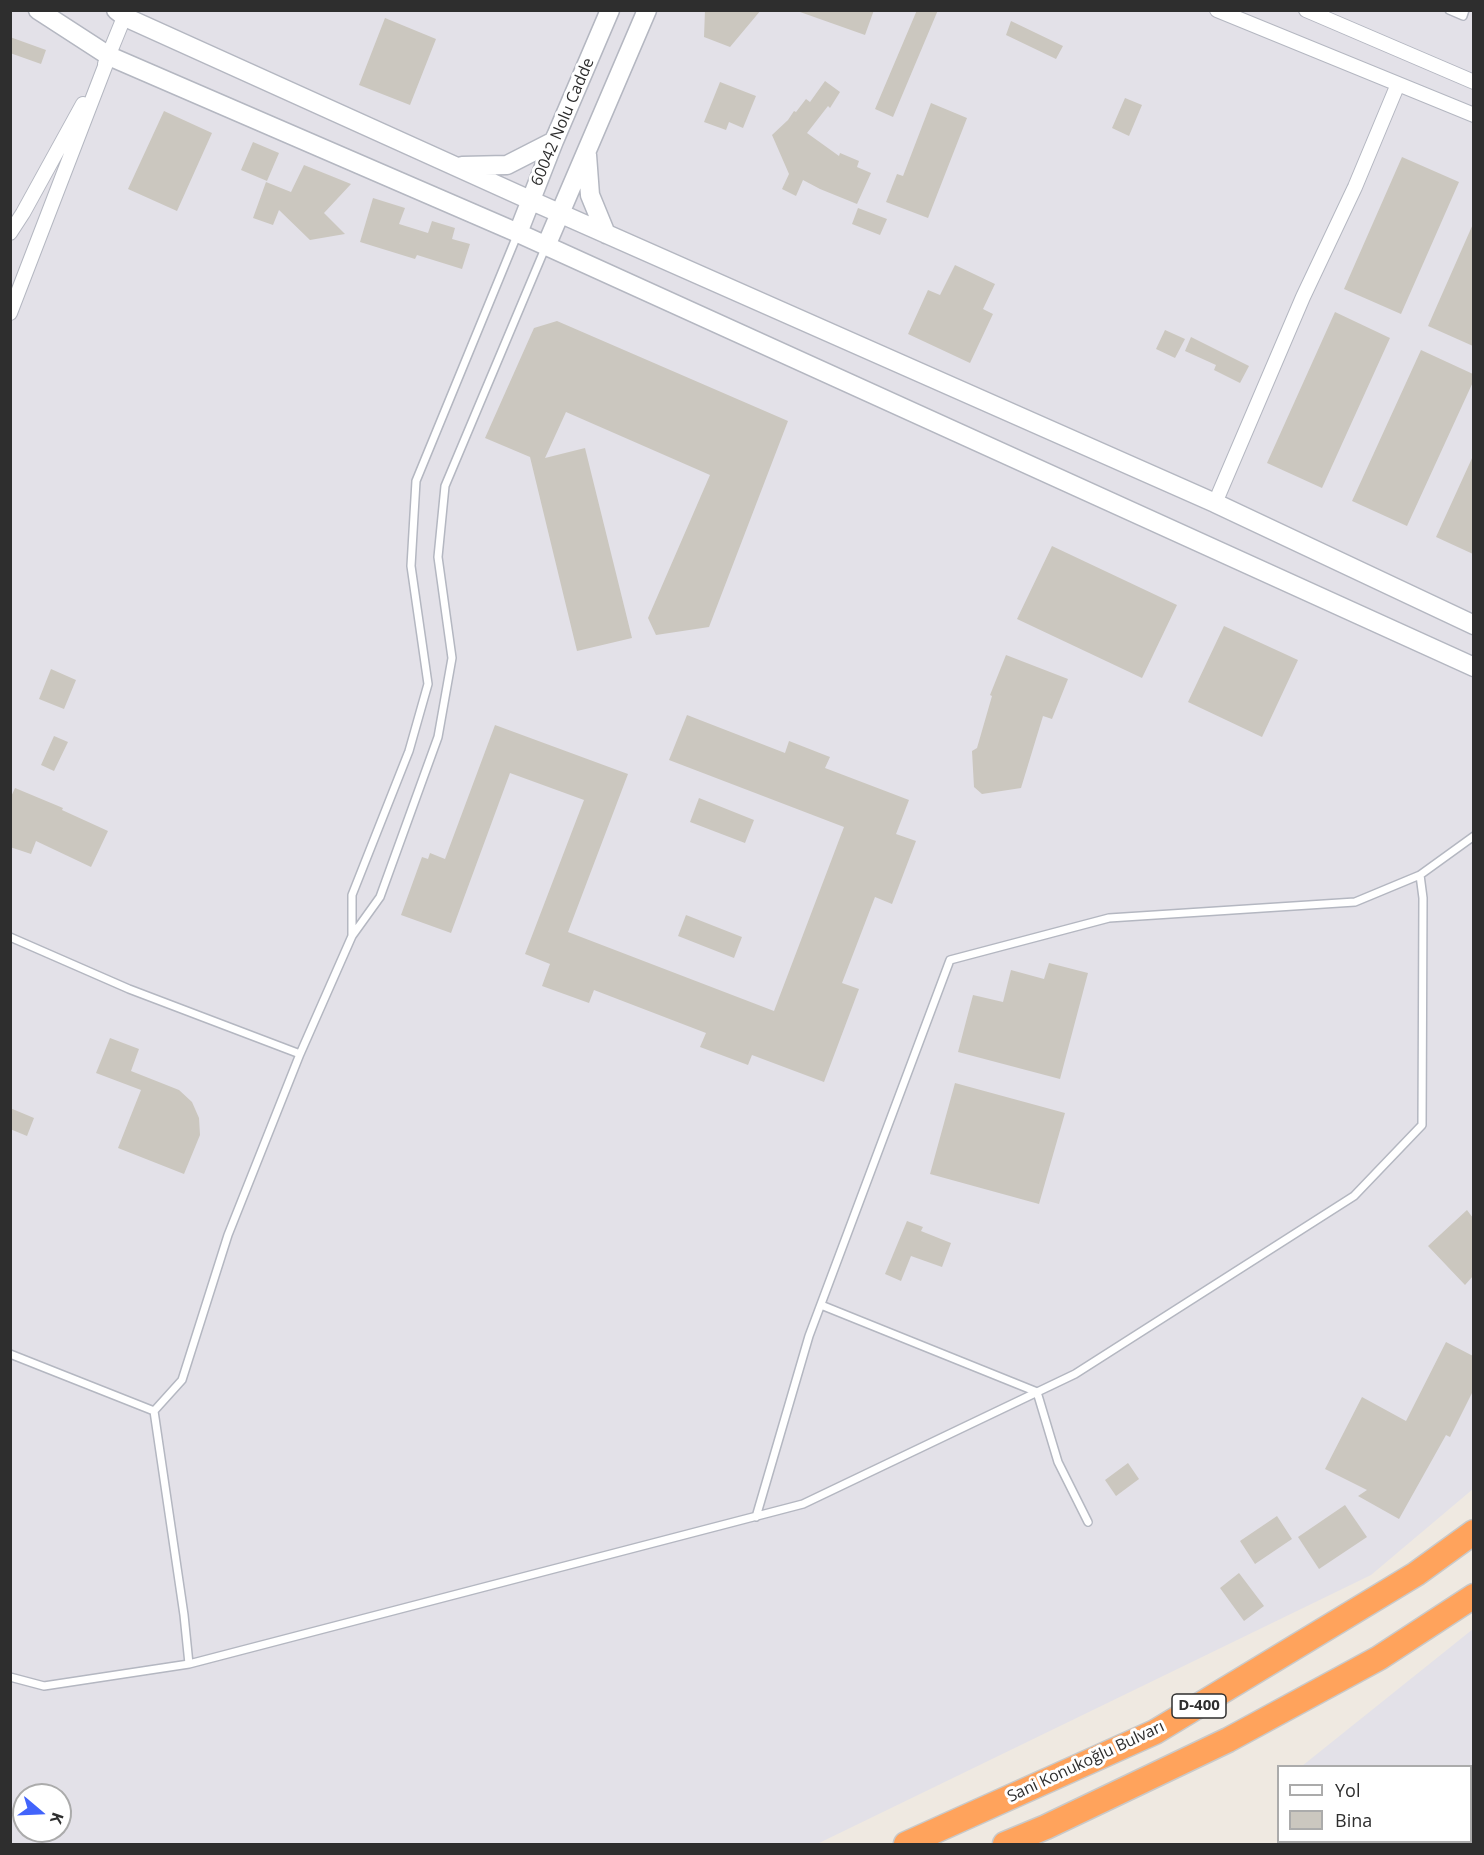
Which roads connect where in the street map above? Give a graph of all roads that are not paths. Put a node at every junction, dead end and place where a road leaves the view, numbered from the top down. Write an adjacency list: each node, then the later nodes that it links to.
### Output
1 (38, 10): 9 (main road)
2 (610, 10): 13 (main road, 60042 Nolu Cadde)
3 (647, 10): 14 (main road)
4 (1217, 10): 11 (street)
5 (1306, 10): 10 (street)
6 (1449, 10): 7 (lane)
7 (1465, 10)
8 (123, 13): 9 (street); 15 (main road)
9 (110, 56): 18 (street); 19 (main road); 22 (street)
10 (1473, 82)
11 (1398, 84): 12 (street); 23 (street)
12 (1472, 112)
13 (554, 141): 15 (main road); 16 (main road, 60042 Nolu Cadde)
14 (586, 151): 17 (main road); 20 (main road)
15 (455, 166): 16 (main road)
16 (531, 200): 17 (main road); 19 (main road, 60042 Nolu Cadde)
17 (560, 213): 20 (main road); 21 (main road)
18 (10, 233)
19 (518, 233): 21 (main road); 28 (lane)
20 (606, 234): 23 (main road)
21 (546, 246): 25 (main road); 28 (lane)
22 (10, 313)
23 (1215, 504): 24 (main road)
24 (1473, 625)
25 (1473, 667)
26 (1473, 837): 27 (lane)
27 (1420, 875): 31 (lane); 33 (lane)
28 (352, 936): 30 (lane)
29 (10, 937): 30 (lane)
30 (300, 1054): 34 (lane)
31 (821, 1305): 33 (lane); 35 (lane)
32 (10, 1354): 34 (lane)
33 (1037, 1392): 35 (lane); 36 (lane)
34 (154, 1411): 39 (lane)
35 (756, 1516): 39 (lane)
36 (1088, 1522)
37 (1473, 1532): 41 (highway, Sani Konukoğlu Bulvarı / D-400)
38 (1473, 1596): 42 (highway, D-400)
39 (189, 1664): 40 (lane)
40 (10, 1677)
41 (906, 1845)
42 (1005, 1845)

